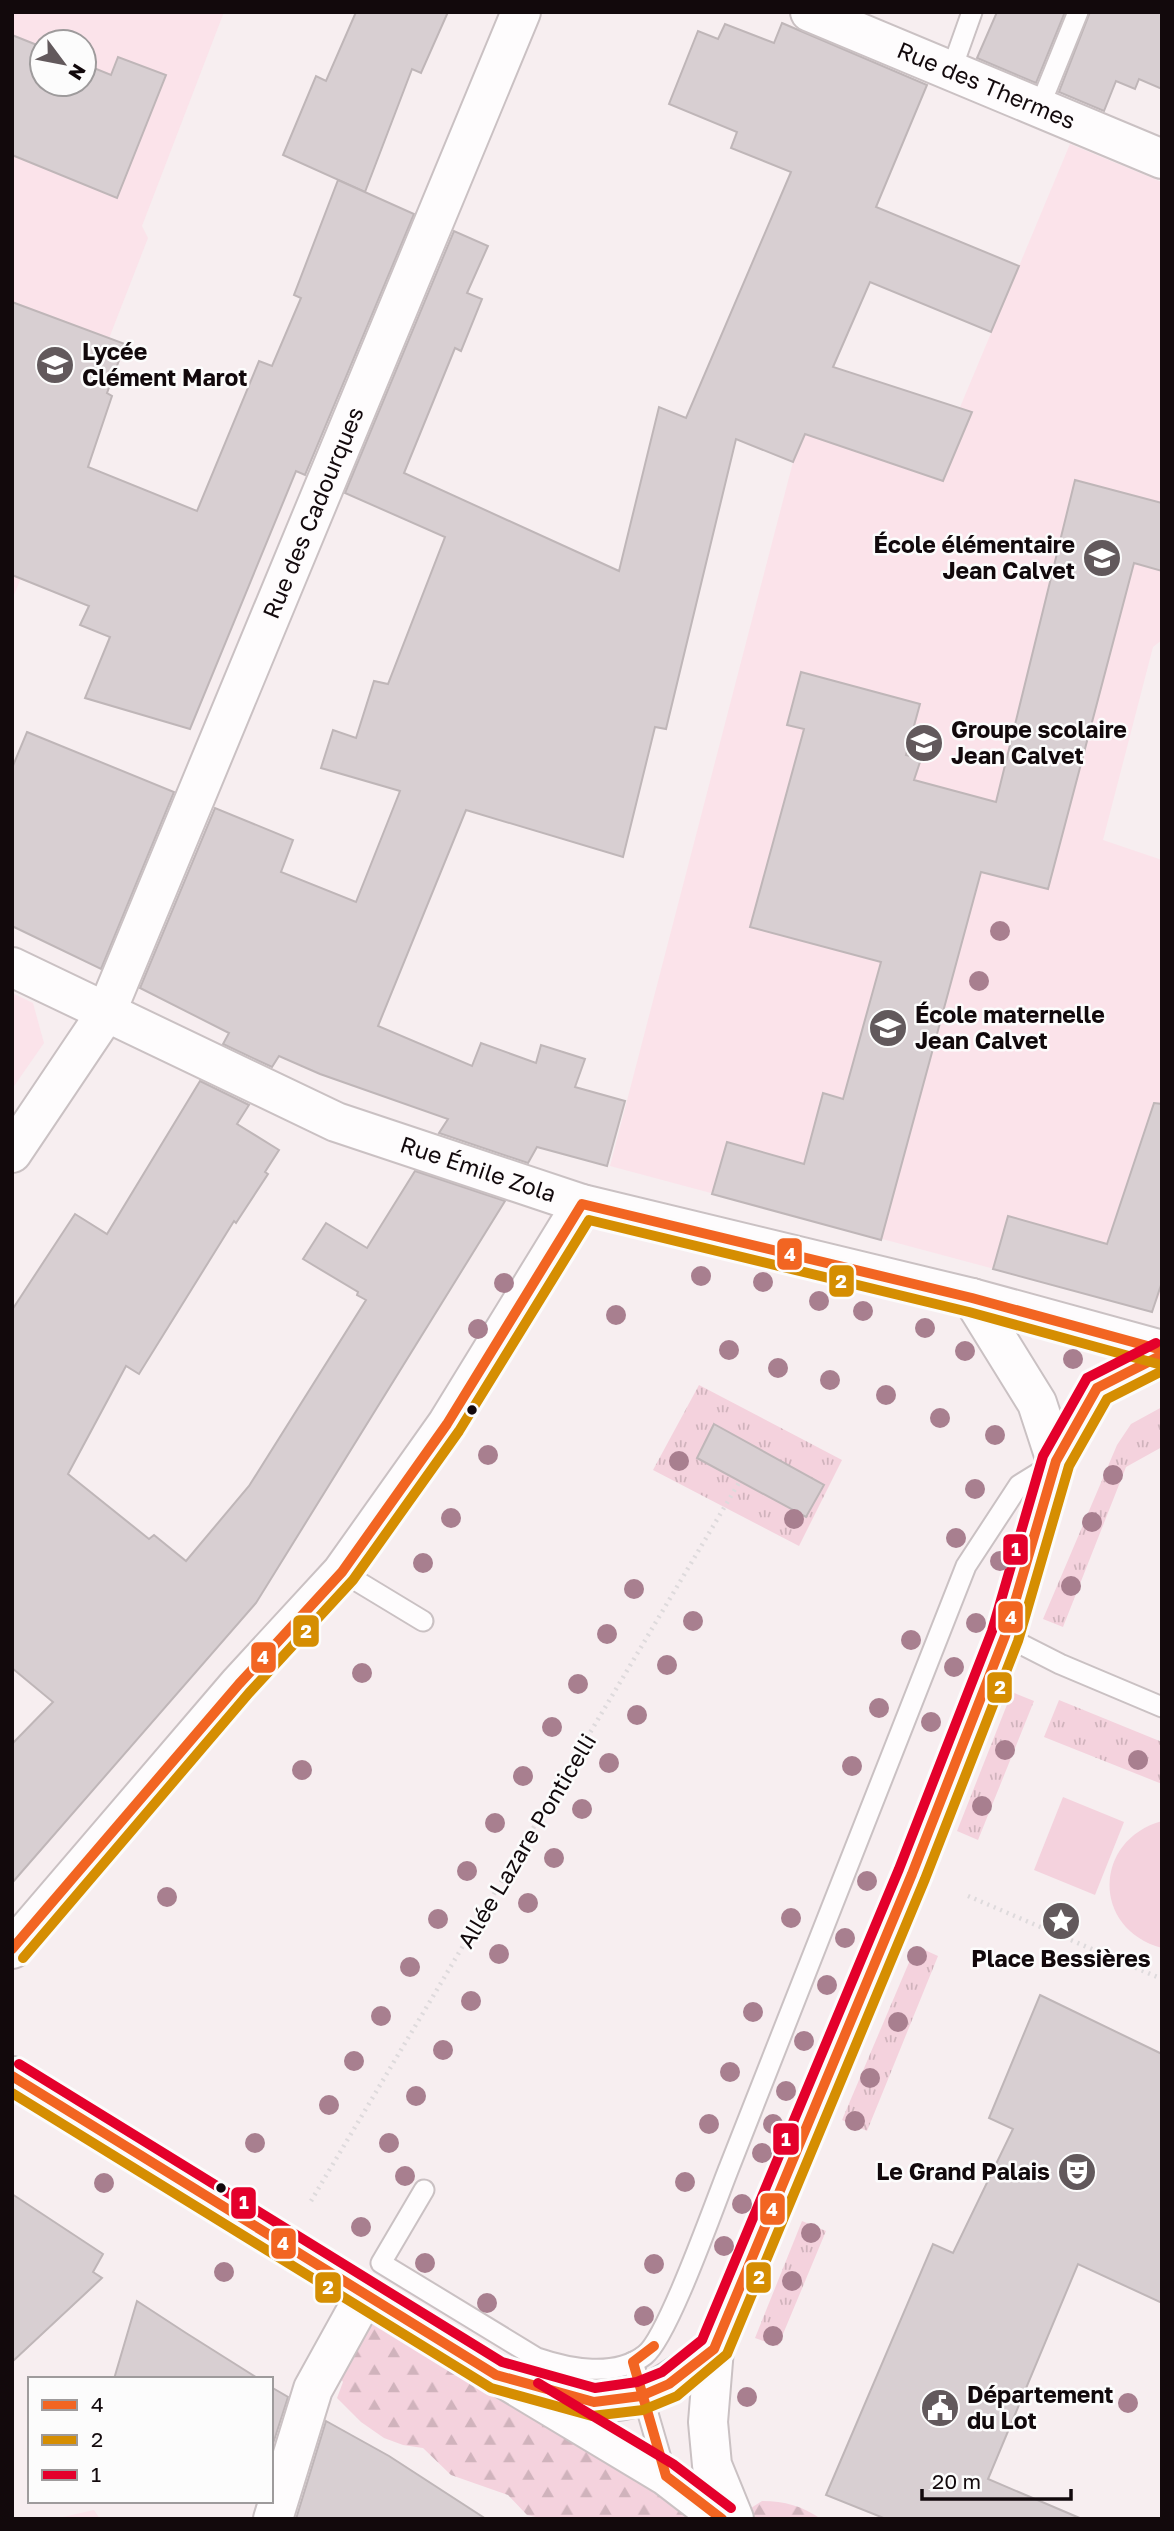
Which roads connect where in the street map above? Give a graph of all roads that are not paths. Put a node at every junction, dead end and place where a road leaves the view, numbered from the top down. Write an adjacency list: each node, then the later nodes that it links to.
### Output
1 (522, 12): 9 (street, Rue des Cadourques)
2 (810, 12): 5 (street, Rue des Thermes)
3 (972, 12): 5 (lane)
4 (1078, 12): 6 (lane)
5 (951, 71): 6 (street, Rue des Thermes)
6 (1039, 108): 7 (street, Rue des Thermes)
7 (1162, 159)
8 (12, 967): 9 (street, Rue Émile Zola)
9 (106, 1013): 10 (street, Rue des Cadourques); 11 (street, Rue Émile Zola)
10 (12, 1153)
11 (582, 1204): 12 (street, Rue Émile Zola); 15 (street)
12 (972, 1298): 13 (street, Rue Émile Zola); 14 (street)
13 (1162, 1353): 14 (street)
14 (1056, 1461): 17 (street); 25 (lane)
15 (342, 1572): 16 (lane); 19 (street)
16 (423, 1621)
17 (1005, 1636): 18 (lane); 23 (street)
18 (1162, 1707)
19 (12, 1950)
20 (12, 2076): 22 (street)
21 (424, 2190): 25 (lane)
22 (365, 2295): 24 (street); 27 (street)
23 (714, 2349): 25 (street); 29 (street)
24 (496, 2375): 25 (street); 26 (street)
25 (637, 2379): 26 (lane)
26 (666, 2476): 28 (street)
27 (273, 2519)
28 (722, 2519)
29 (734, 2519)

